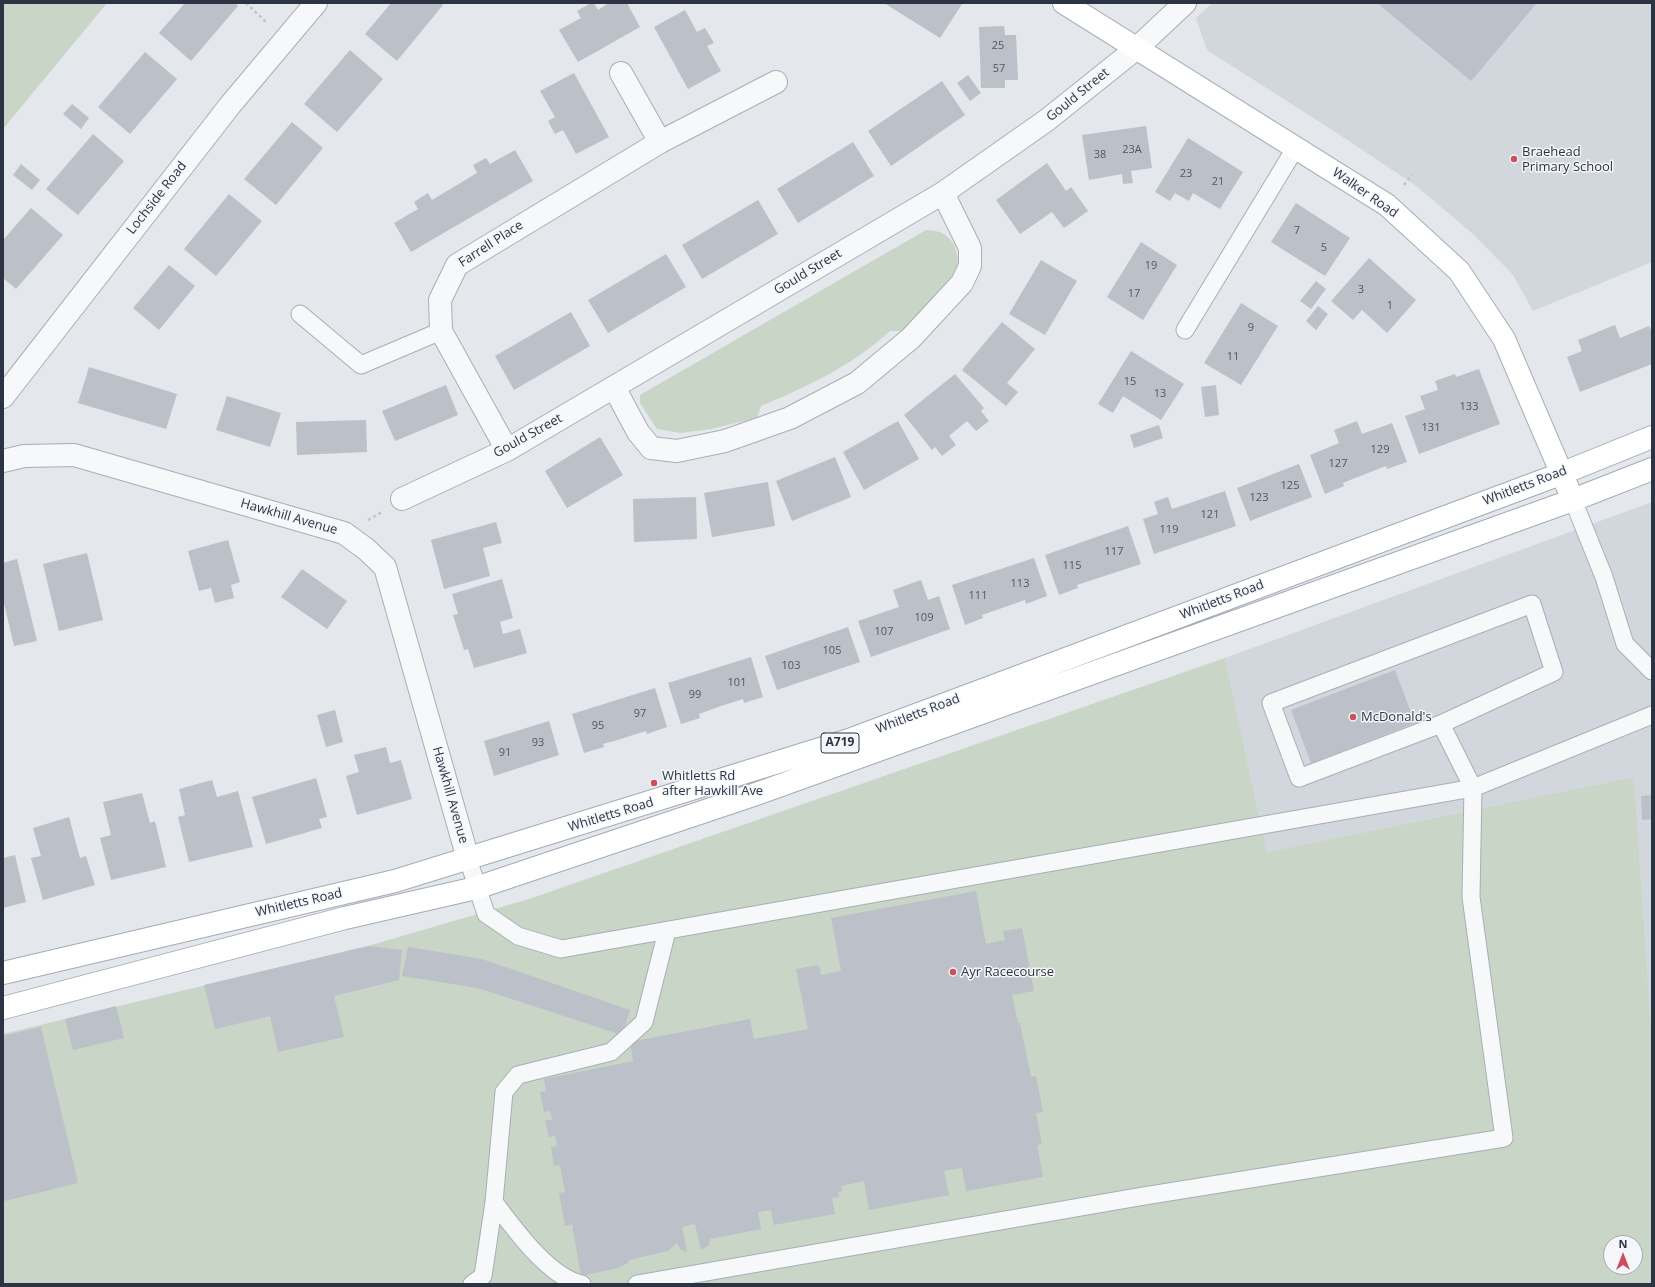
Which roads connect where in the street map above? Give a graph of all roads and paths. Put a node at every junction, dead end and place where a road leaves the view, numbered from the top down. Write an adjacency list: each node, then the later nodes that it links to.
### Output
1 (316, 3): 14 (street, Lochside Road)
2 (1064, 3): 4 (main road, Walker Road)
3 (1185, 3): 4 (street, Gould Street)
4 (1137, 48): 8 (main road, Walker Road); 9 (street, Gould Street)
5 (621, 73): 7 (street)
6 (776, 82): 7 (street, Farrell Place)
7 (660, 142): 12 (street, Farrell Place)
8 (1296, 147): 11 (lane); 19 (main road, Walker Road)
9 (943, 192): 13 (street, Gould Street); 13 (street)
10 (300, 314): 12 (lane)
11 (1184, 330)
12 (441, 331): 16 (street, Farrell Place)
13 (614, 387): 16 (street, Gould Street)
14 (3, 397)
15 (1652, 437): 19 (main road, Whitletts Road / A719)
16 (508, 450): 20 (street, Gould Street)
17 (3, 461): 22 (street, Hawkhill Avenue)
18 (1652, 469): 21 (main road, Whitletts Road / A719)
19 (1563, 473): 21 (main road, Walker Road); 27 (main road, Whitletts Road / A719)
20 (402, 499): 22 (path)
21 (1573, 500): 23 (lane); 28 (main road, Whitletts Road / A719)
22 (344, 533): 27 (street, Hawkhill Avenue)
23 (1652, 671)
24 (1652, 715): 26 (lane)
25 (1441, 724): 25 (lane); 26 (lane)
26 (1473, 788): 29 (lane); 35 (lane)
27 (468, 859): 28 (lane); 30 (main road, Whitletts Road / A719)
28 (476, 888): 29 (lane); 31 (main road, Whitletts Road / A719)
29 (667, 931): 32 (lane)
30 (3, 973)
31 (3, 1008)
32 (494, 1202): 33 (lane); 34 (lane)
33 (472, 1284)
34 (582, 1284)
35 (637, 1284)

